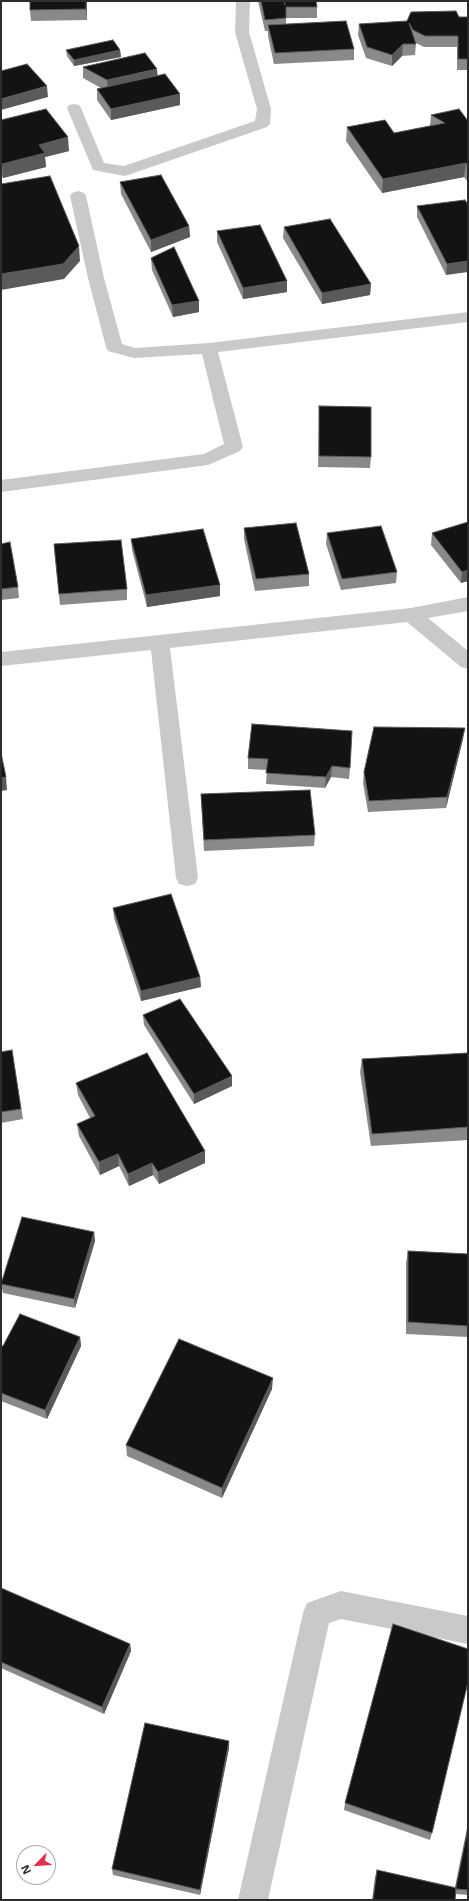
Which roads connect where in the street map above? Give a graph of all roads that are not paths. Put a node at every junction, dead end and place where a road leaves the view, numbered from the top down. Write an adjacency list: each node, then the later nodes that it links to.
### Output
1 (243, 1): 2 (street)
2 (74, 108)
3 (78, 196): 5 (street)
4 (468, 317): 5 (street)
5 (210, 348): 6 (street)
6 (1, 486)
7 (468, 604): 8 (street)
8 (411, 614): 9 (street); 11 (street)
9 (160, 642): 10 (street); 12 (street)
10 (1, 659)
11 (468, 662)
12 (187, 878)
13 (468, 1630): 14 (street)
14 (253, 1900)

